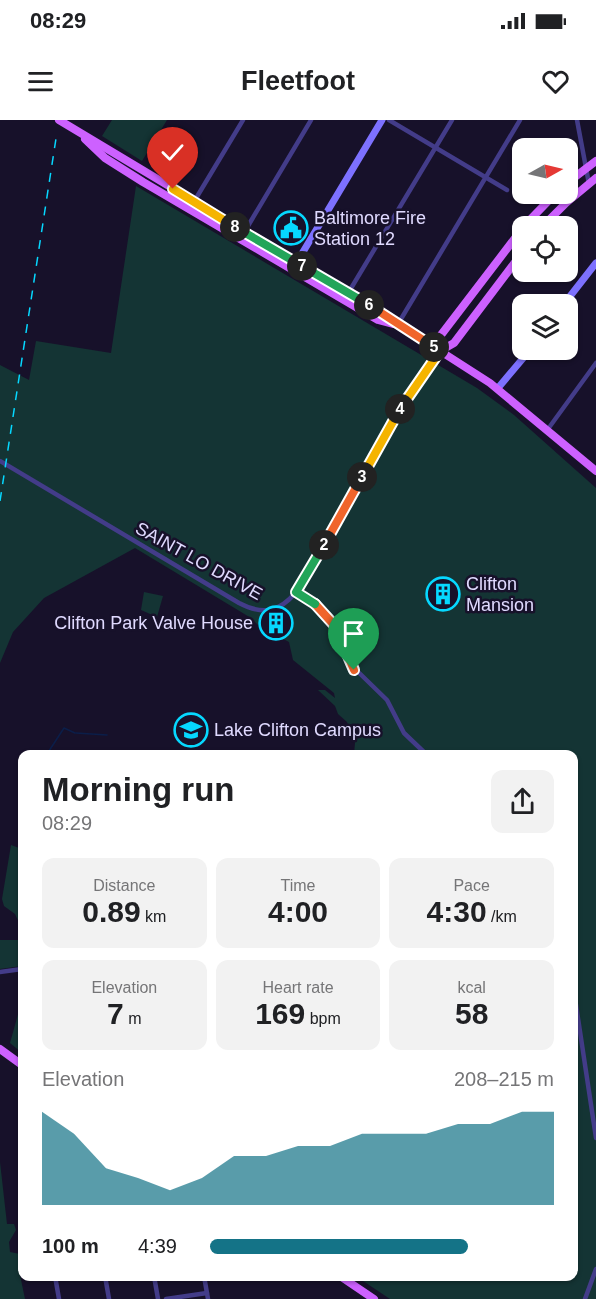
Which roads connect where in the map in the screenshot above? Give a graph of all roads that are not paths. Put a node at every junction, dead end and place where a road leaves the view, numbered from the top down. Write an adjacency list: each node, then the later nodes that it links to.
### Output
1 (59, 120): 9 (main road)
2 (243, 120): 18 (street)
3 (311, 120): 23 (street)
4 (382, 120): 26 (street)
5 (389, 120): 10 (street)
6 (452, 120): 10 (street)
7 (520, 120): 14 (street)
8 (577, 120): 12 (street)
9 (79, 132): 18 (main road); 20 (main road)
10 (435, 148): 14 (street); 30 (street)
11 (596, 161): 12 (main road)
12 (585, 168): 13 (main road); 16 (street)
13 (578, 174)
14 (486, 178): 17 (street); 33 (street)
15 (596, 178): 16 (main road)
16 (589, 184): 22 (main road)
17 (507, 190)
18 (194, 202): 20 (street); 23 (main road)
19 (546, 204): 21 (main road)
20 (189, 210): 24 (main road)
21 (534, 216)
22 (554, 216)
23 (244, 232): 24 (street); 26 (main road)
24 (240, 240): 29 (main road)
25 (512, 242): 34 (main road)
26 (297, 263): 29 (street); 30 (main road)
27 (596, 264): 31 (street)
28 (512, 266): 34 (main road)
29 (292, 271): 32 (main road)
30 (348, 293): 32 (street); 33 (main road)
31 (572, 294)
32 (344, 301): 33 (main road)
33 (397, 326): 34 (main road)
34 (440, 351): 37 (main road); 41 (street, SAINT LO DRIVE)
35 (522, 360): 37 (street)
36 (596, 363): 38 (street)
37 (498, 388): 38 (main road)
38 (548, 429): 40 (main road)
39 (0, 461): 41 (street, SAINT LO DRIVE)
40 (596, 469)
41 (296, 592): 42 (street)
42 (422, 750)
43 (18, 970): 44 (street)
44 (0, 972)
45 (578, 1018): 48 (street)
46 (0, 1050): 47 (main road)
47 (18, 1062)
48 (596, 1138)
49 (596, 1269): 61 (street)
50 (56, 1281): 56 (street)
51 (106, 1281): 57 (street)
52 (155, 1281): 58 (street)
53 (205, 1281): 55 (street)
54 (347, 1281): 60 (main road)
55 (207, 1296): 59 (street)
56 (59, 1299)
57 (109, 1299)
58 (158, 1299)
59 (166, 1299)
60 (374, 1299)
61 (585, 1299)

